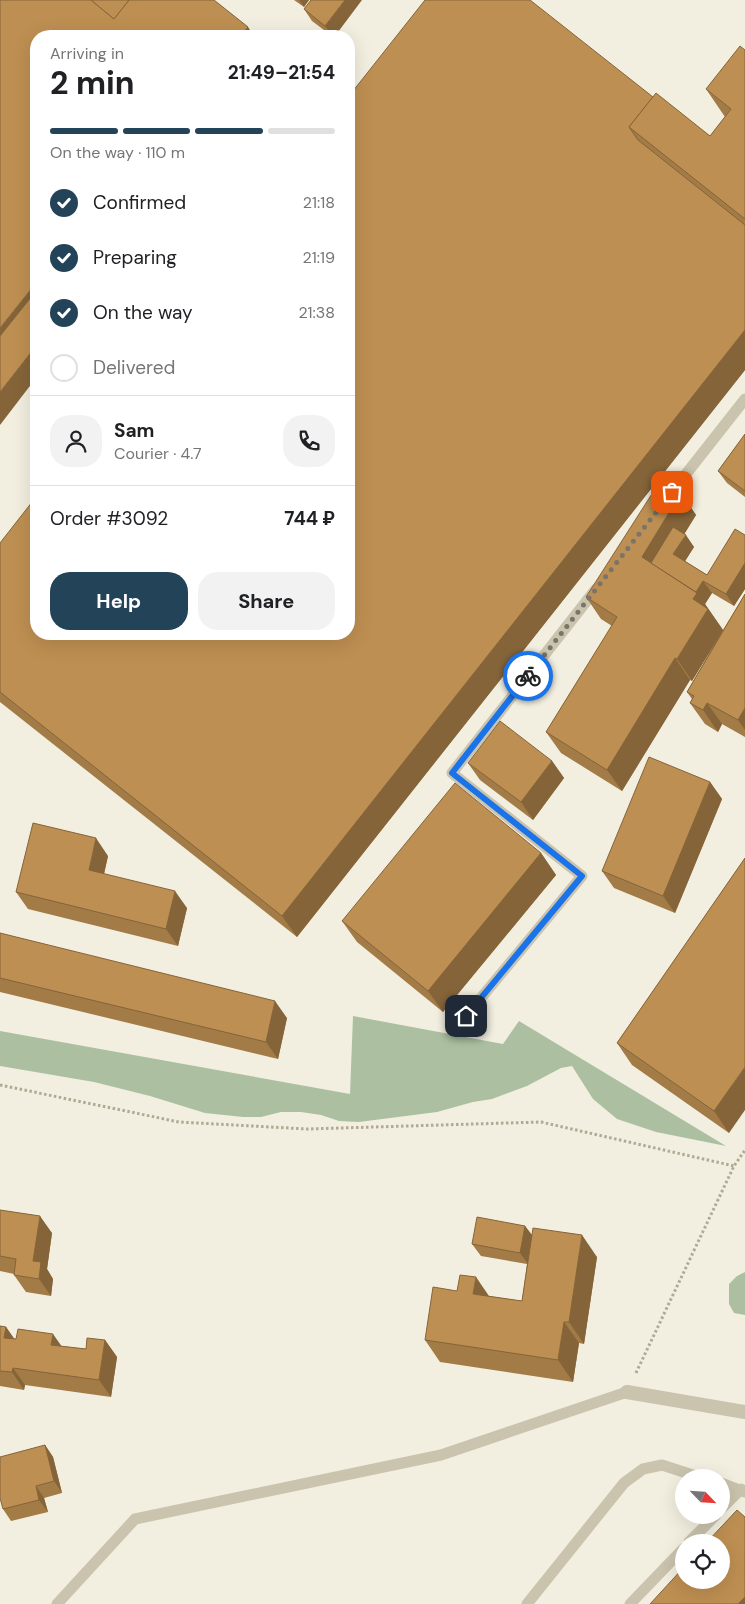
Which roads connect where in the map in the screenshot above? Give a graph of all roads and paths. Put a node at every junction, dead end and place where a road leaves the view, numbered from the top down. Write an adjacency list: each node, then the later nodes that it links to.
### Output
1 (745, 399): 2 (lane)
2 (660, 508)
3 (604, 578): 4 (lane)
4 (466, 1016)
5 (0, 1085): 7 (path)
6 (745, 1150): 7 (path)
7 (734, 1166): 8 (path)
8 (627, 1392): 9 (street); 17 (lane)
9 (745, 1412)
10 (675, 1469): 18 (lane)
11 (730, 1486): 12 (lane)
12 (743, 1491): 13 (lane)
13 (730, 1502)
14 (707, 1524): 15 (lane)
15 (697, 1534)
16 (675, 1557): 19 (lane)
17 (58, 1604)
18 (527, 1604)
19 (630, 1604)

